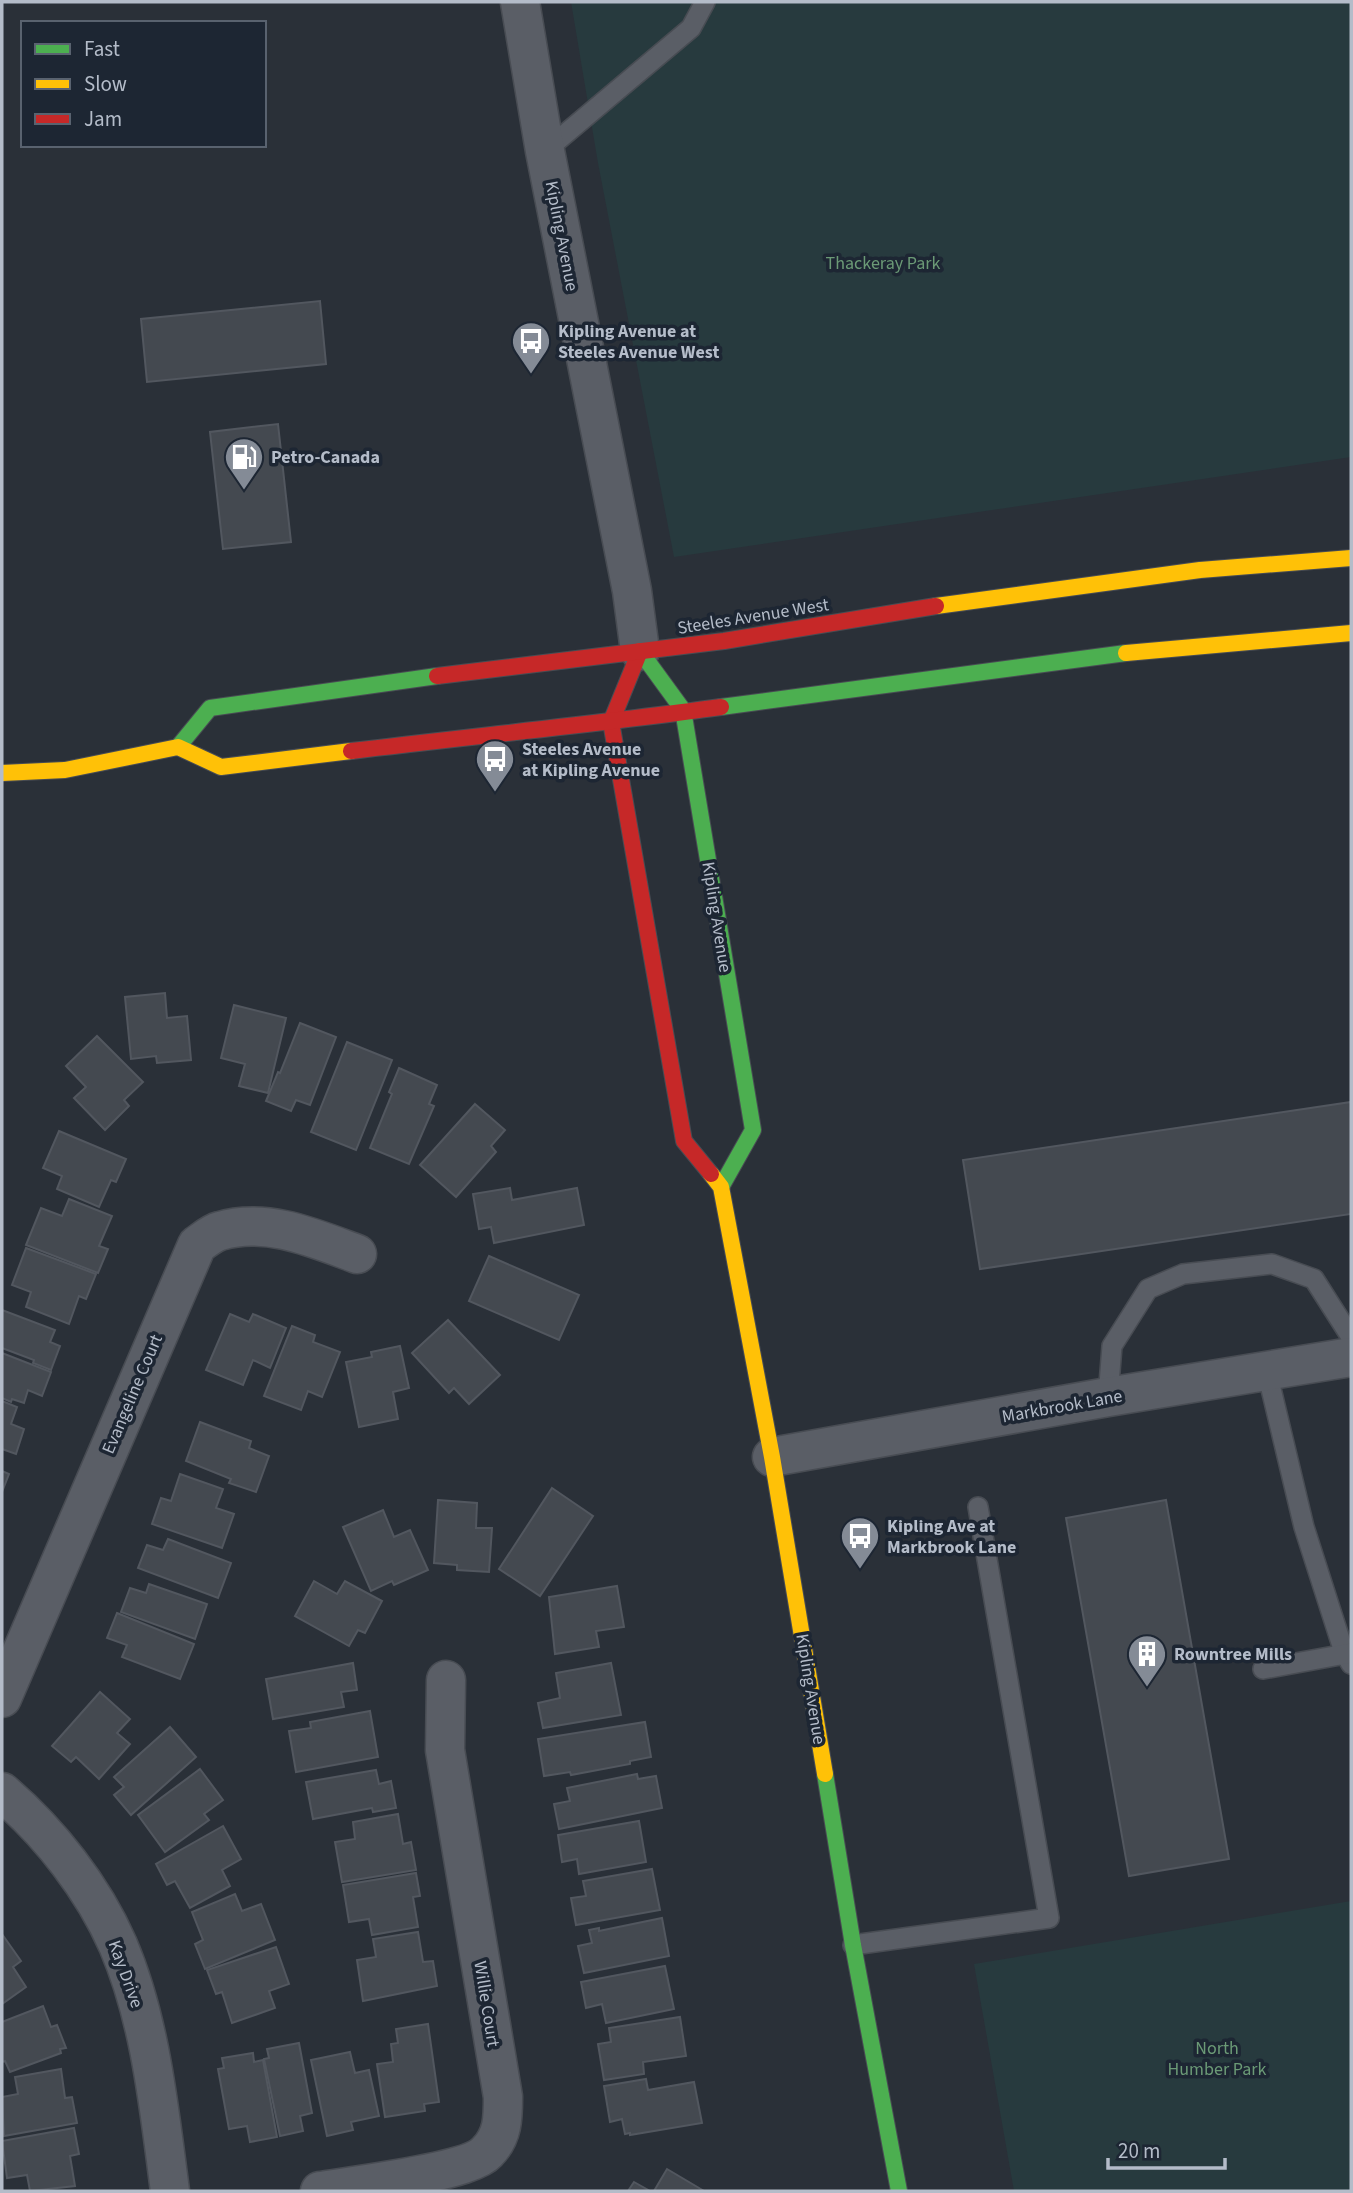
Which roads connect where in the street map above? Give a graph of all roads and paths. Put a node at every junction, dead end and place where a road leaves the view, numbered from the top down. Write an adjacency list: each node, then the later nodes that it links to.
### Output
1 (520, 2): 3 (street, Kipling Avenue)
2 (705, 2): 3 (lane)
3 (545, 151): 6 (street, Kipling Avenue)
4 (1351, 558): 6 (main road, Steeles Avenue West)
5 (1351, 633): 7 (main road)
6 (640, 651): 7 (main road, Kipling Avenue); 8 (main road, Kipling Avenue); 9 (main road, Steeles Avenue West)
7 (683, 710): 8 (main road); 11 (main road, Kipling Avenue)
8 (611, 722): 9 (main road); 11 (main road, Kipling Avenue)
9 (178, 747): 10 (main road)
10 (2, 773)
11 (721, 1187): 17 (main road, Kipling Avenue)
12 (357, 1254): 22 (street, Evangeline Court)
13 (1351, 1337): 16 (lane)
14 (1351, 1357): 15 (street, Markbrook Lane)
15 (1267, 1372): 16 (street, Markbrook Lane); 19 (lane)
16 (1108, 1397): 17 (street, Markbrook Lane)
17 (772, 1457): 24 (main road, Kipling Avenue)
18 (978, 1507): 24 (lane)
19 (1349, 1656): 20 (lane)
20 (1263, 1669)
21 (446, 1680): 26 (street, Willie Court)
22 (2, 1698)
23 (2, 1792): 25 (street, Kay Drive)
24 (853, 1945): 27 (main road, Kipling Avenue)
25 (170, 2191)
26 (320, 2191)
27 (899, 2191)

